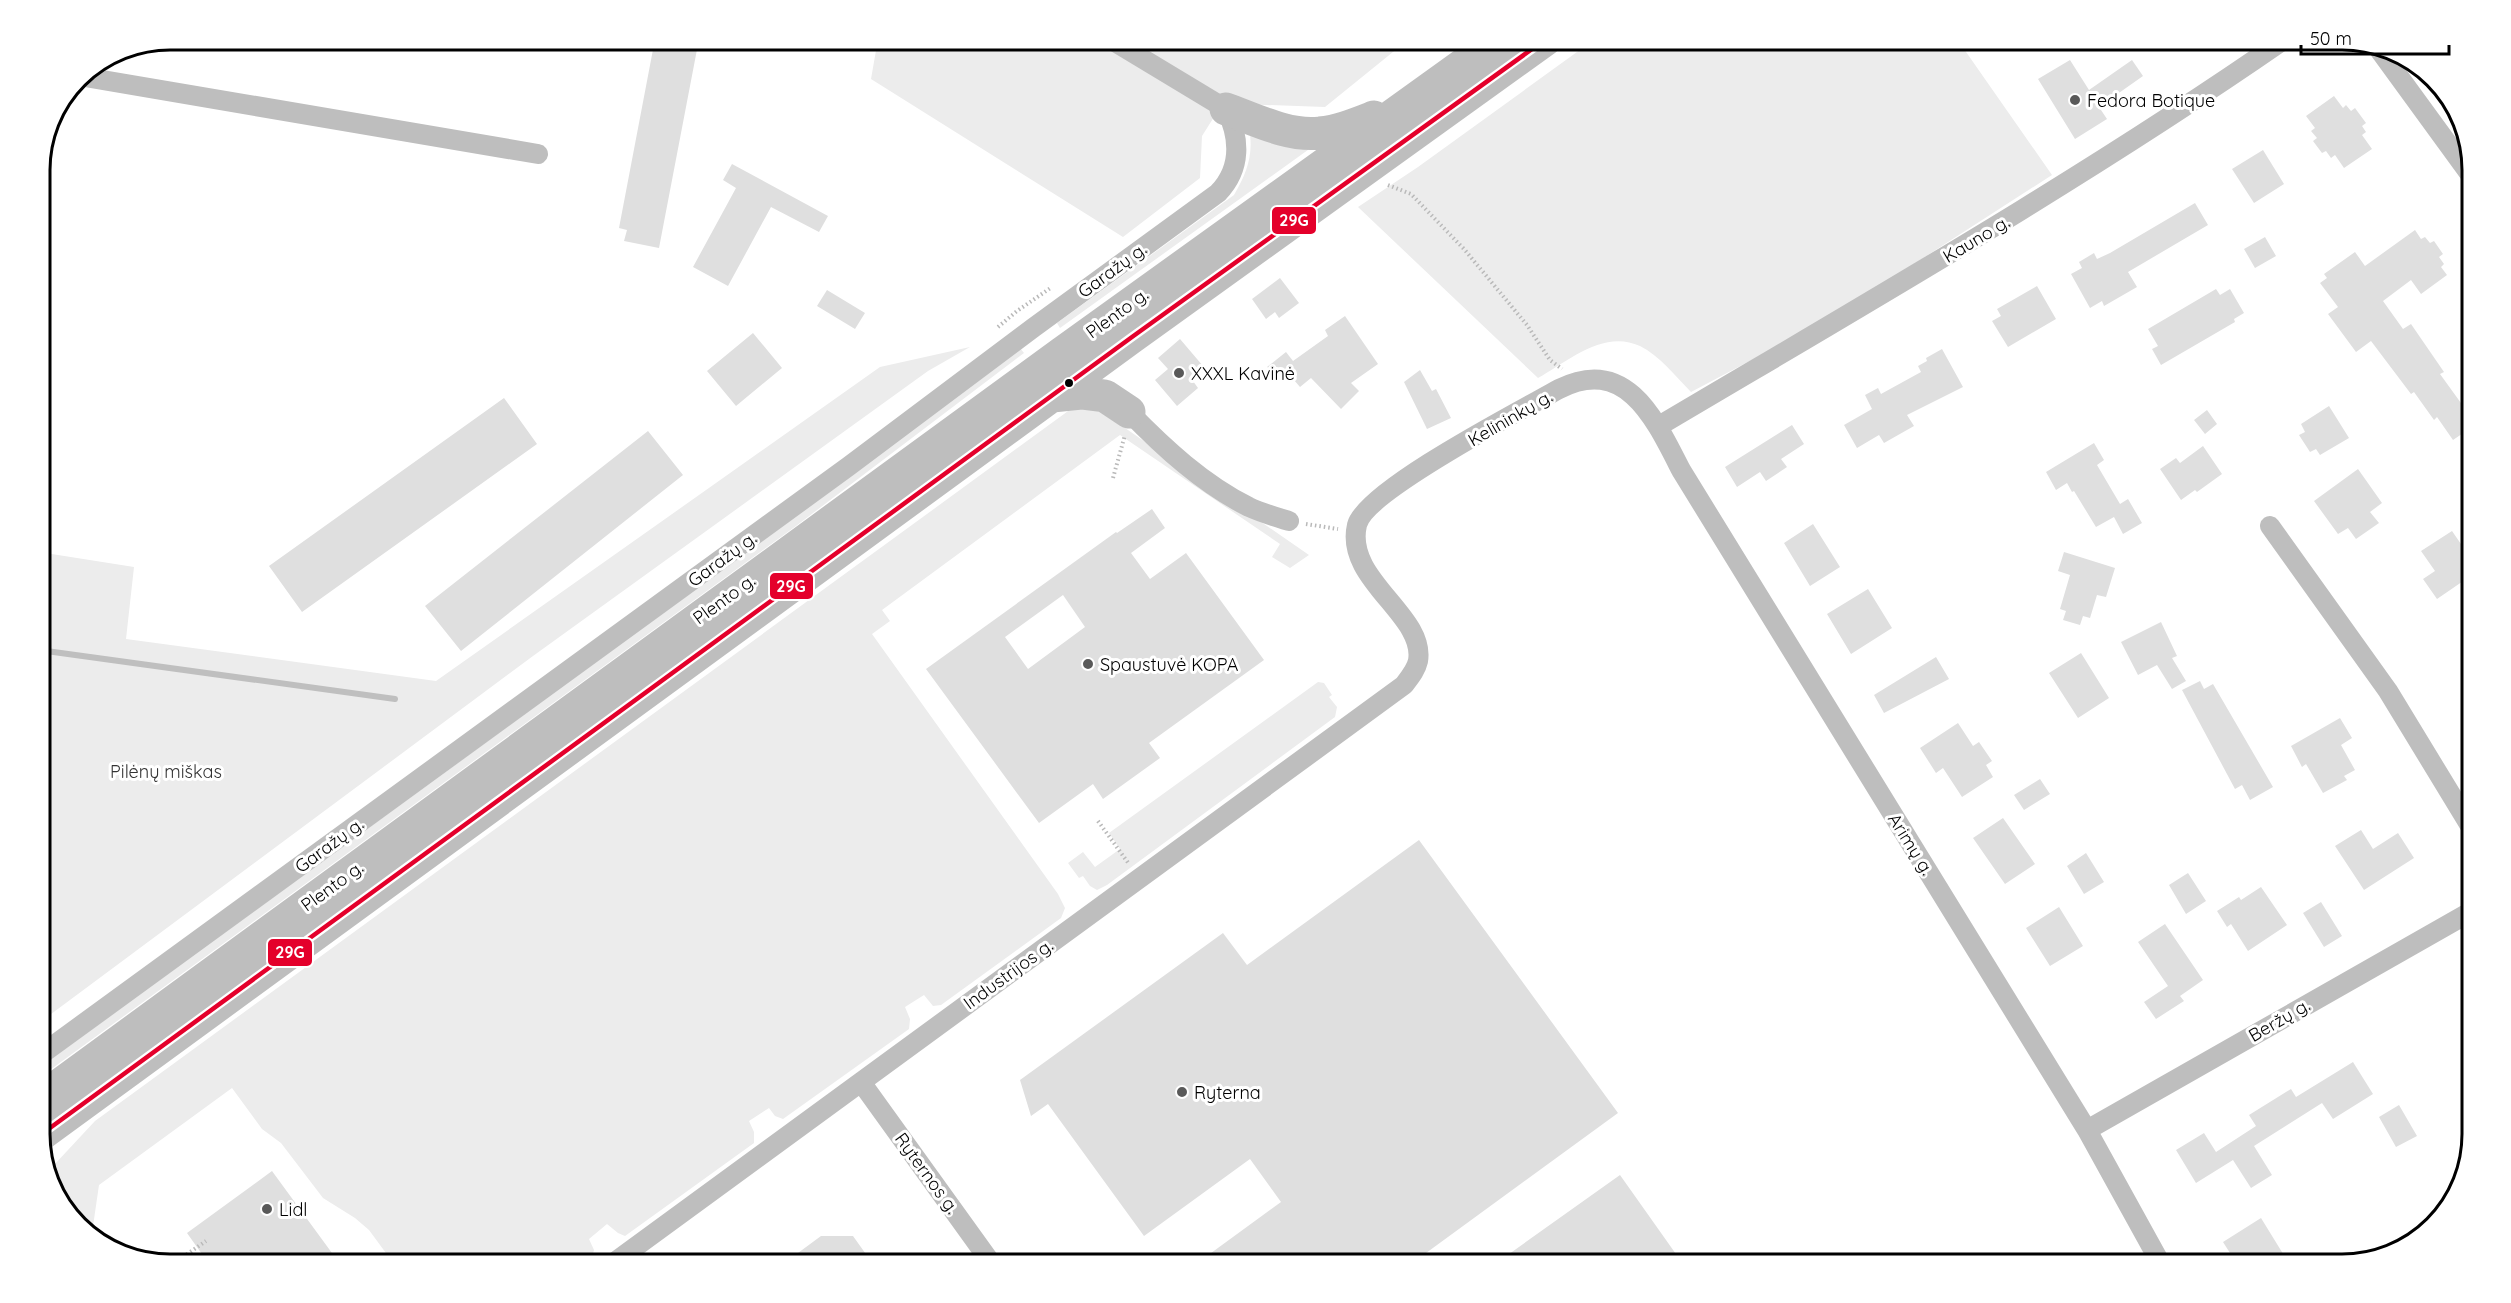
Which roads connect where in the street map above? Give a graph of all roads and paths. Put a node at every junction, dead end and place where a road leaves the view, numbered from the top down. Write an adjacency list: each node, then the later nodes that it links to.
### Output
1 (1128, 50): 8 (street)
2 (1484, 50): 7 (highway, Plento g.)
3 (1531, 50): 11 (highway, Plento g.)
4 (2269, 50): 16 (street, Kauno g.)
5 (2386, 58): 10 (street)
6 (92, 78): 9 (street)
7 (1409, 104): 8 (highway); 27 (highway, Plento g.)
8 (1226, 109): 25 (street, Garažų g.)
9 (538, 154)
10 (2461, 162)
11 (1360, 174): 12 (highway, Plento g.); 13 (path)
12 (1132, 337): 14 (highway, Plento g.); 15 (highway)
13 (1577, 380): 16 (street); 19 (street, Kelininkų g.)
14 (1052, 396): 15 (highway); 28 (highway, Plento g.)
15 (1129, 412): 17 (path); 18 (street)
16 (1659, 426): 29 (street, Arimų g.)
17 (1113, 478)
18 (1289, 522): 19 (path)
19 (1359, 522): 23 (street, Industrijos g.)
20 (2270, 526): 21 (street)
21 (2462, 811)
22 (1098, 820): 23 (path)
23 (1139, 878): 26 (street, Industrijos g.)
24 (2462, 917): 29 (street, Beržų g.)
25 (50, 1048)
26 (861, 1082): 32 (street, Industrijos g.); 33 (street, Ryternos g.)
27 (50, 1116)
28 (50, 1116)
29 (2087, 1130): 34 (street, Arimų g.)
30 (206, 1240): 31 (path)
31 (187, 1254)
32 (626, 1254)
33 (985, 1254)
34 (2156, 1254)

